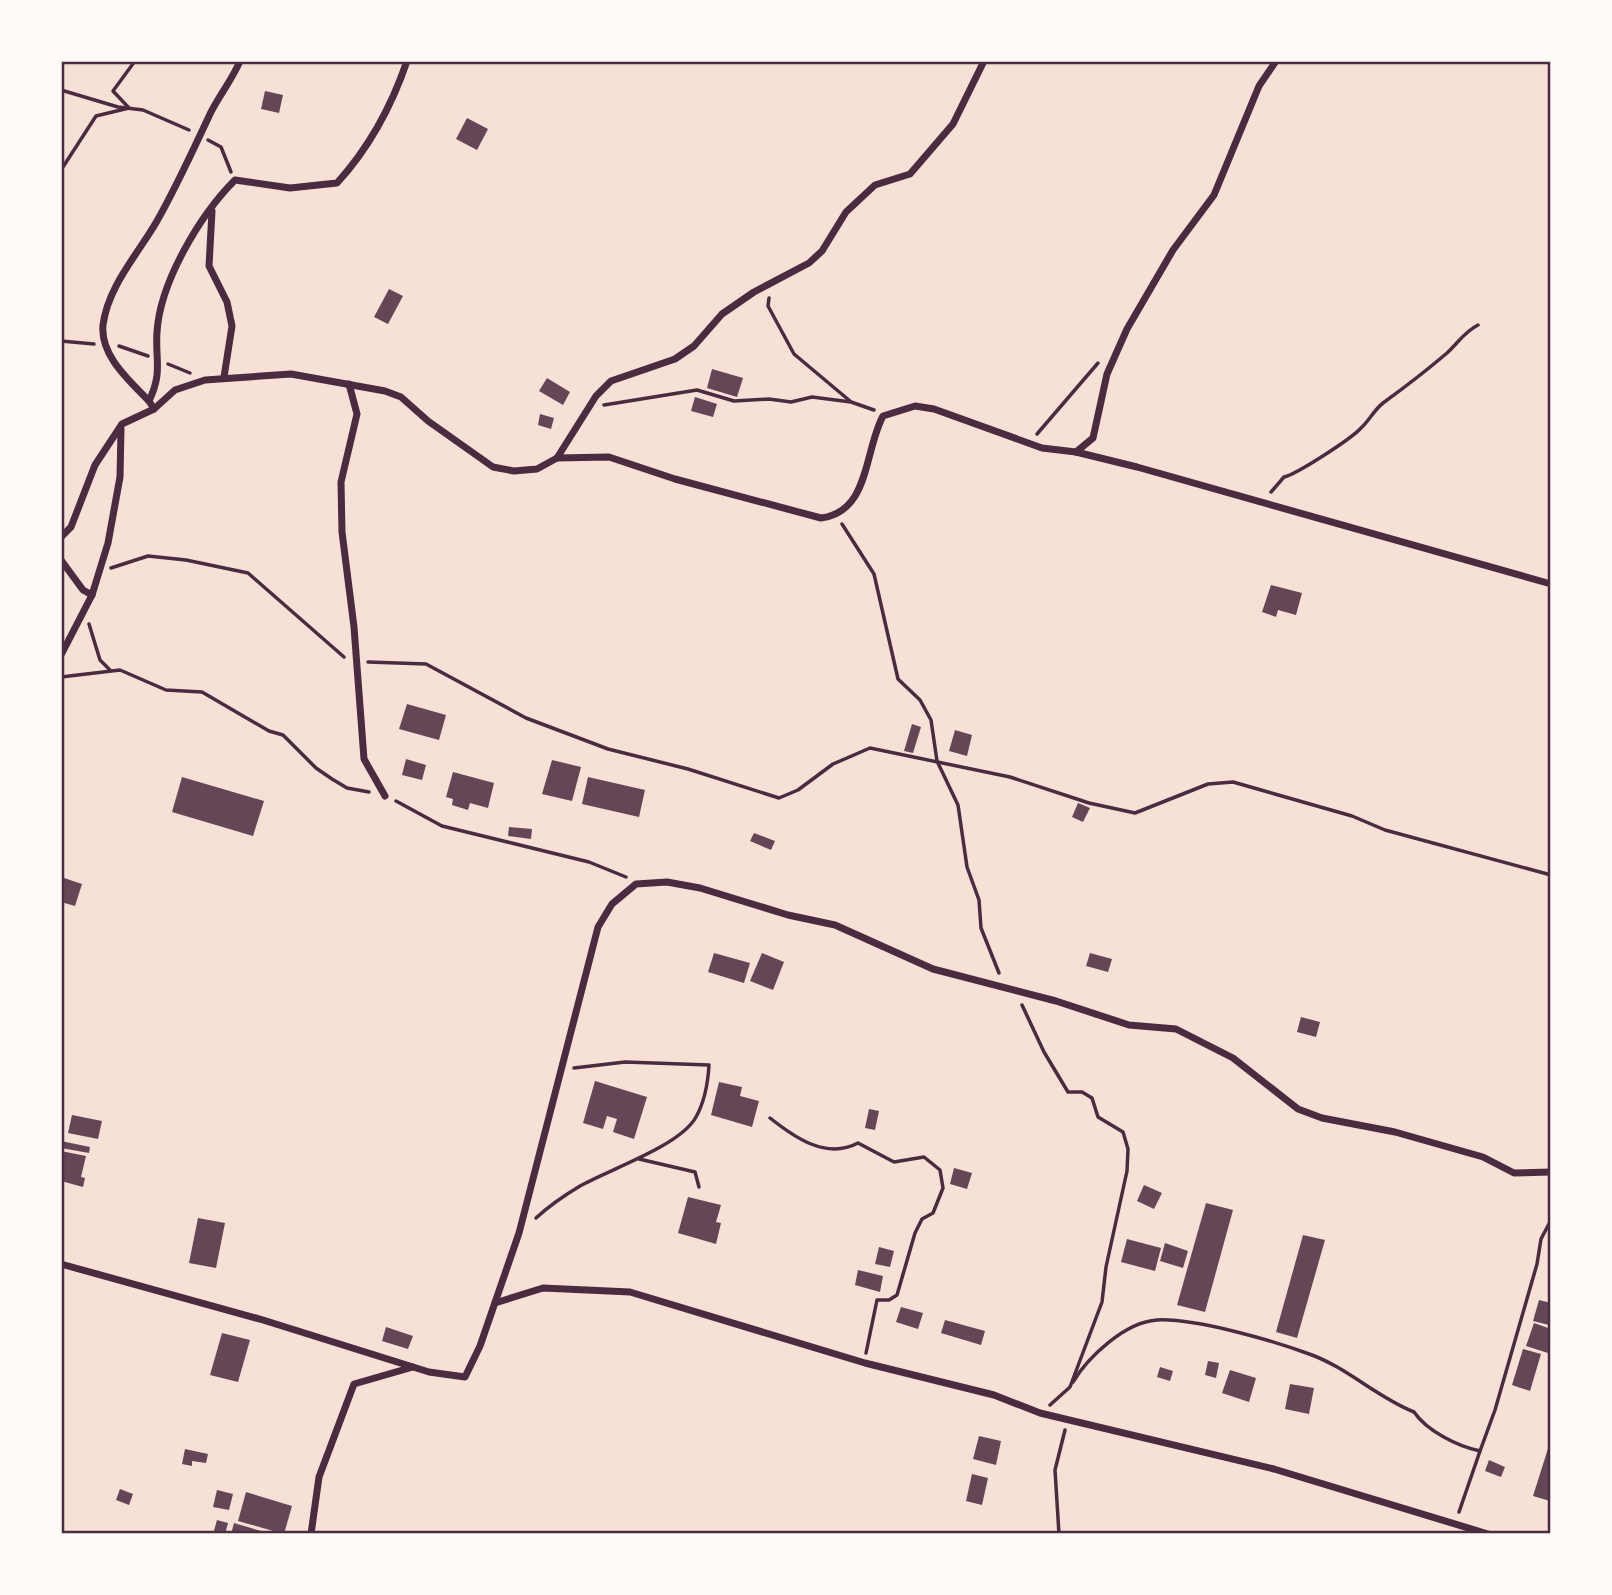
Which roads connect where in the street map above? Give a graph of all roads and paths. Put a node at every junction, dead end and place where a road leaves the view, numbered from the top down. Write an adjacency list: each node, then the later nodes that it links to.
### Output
1 (135, 61): 7 (path)
2 (240, 61): 8 (street)
3 (407, 61): 10 (street)
4 (984, 61): 12 (street)
5 (1276, 61): 16 (street)
6 (61, 90): 7 (path)
7 (129, 108): 8 (path); 9 (path)
8 (202, 136): 10 (path); 15 (street)
9 (61, 170)
10 (234, 180): 11 (street)
11 (212, 210): 17 (street); 18 (street)
12 (769, 286): 22 (path); 23 (street)
13 (1478, 325): 30 (path)
14 (61, 341): 15 (path)
15 (108, 344): 17 (path); 21 (street)
16 (1118, 351): 27 (path); 28 (street)
17 (160, 361): 19 (path); 21 (street)
18 (224, 377): 19 (street); 20 (street)
19 (205, 380): 24 (street)
20 (349, 384): 29 (street); 39 (street)
21 (149, 401): 24 (street)
22 (851, 402): 23 (path); 25 (path)
23 (589, 408): 29 (street)
24 (154, 409): 26 (street)
25 (883, 416): 27 (street); 31 (street)
26 (122, 424): 32 (street); 34 (street)
27 (1028, 443): 28 (street)
28 (1076, 452): 30 (street)
29 (557, 458): 31 (street)
30 (1260, 502): 35 (street)
31 (837, 516): 42 (path)
32 (61, 537)
33 (61, 560): 36 (street)
34 (100, 569): 36 (street); 39 (path)
35 (1551, 584)
36 (92, 595): 37 (street)
37 (83, 613): 38 (street); 40 (path)
38 (61, 655)
39 (356, 662): 42 (path); 43 (street)
40 (112, 671): 41 (path); 43 (path)
41 (61, 677)
42 (937, 761): 44 (path); 46 (path)
43 (385, 796): 45 (path)
44 (1551, 875)
45 (636, 884): 46 (street); 47 (street)
46 (1011, 989): 50 (street); 58 (path)
47 (562, 1069): 49 (path); 53 (street)
48 (770, 1118): 56 (path)
49 (636, 1159): 51 (path); 53 (path)
50 (1551, 1172)
51 (699, 1187)
52 (1551, 1220): 61 (path)
53 (519, 1233): 55 (street)
54 (61, 1264): 57 (street)
55 (495, 1303): 56 (street); 57 (street)
56 (865, 1363): 59 (street)
57 (414, 1367): 63 (street)
58 (1070, 1387): 59 (path); 61 (path)
59 (1040, 1413): 60 (street)
60 (1067, 1421): 62 (street); 64 (path)
61 (1479, 1451): 62 (path)
62 (1455, 1523): 65 (street)
63 (311, 1534)
64 (1059, 1534)
65 (1488, 1534)

